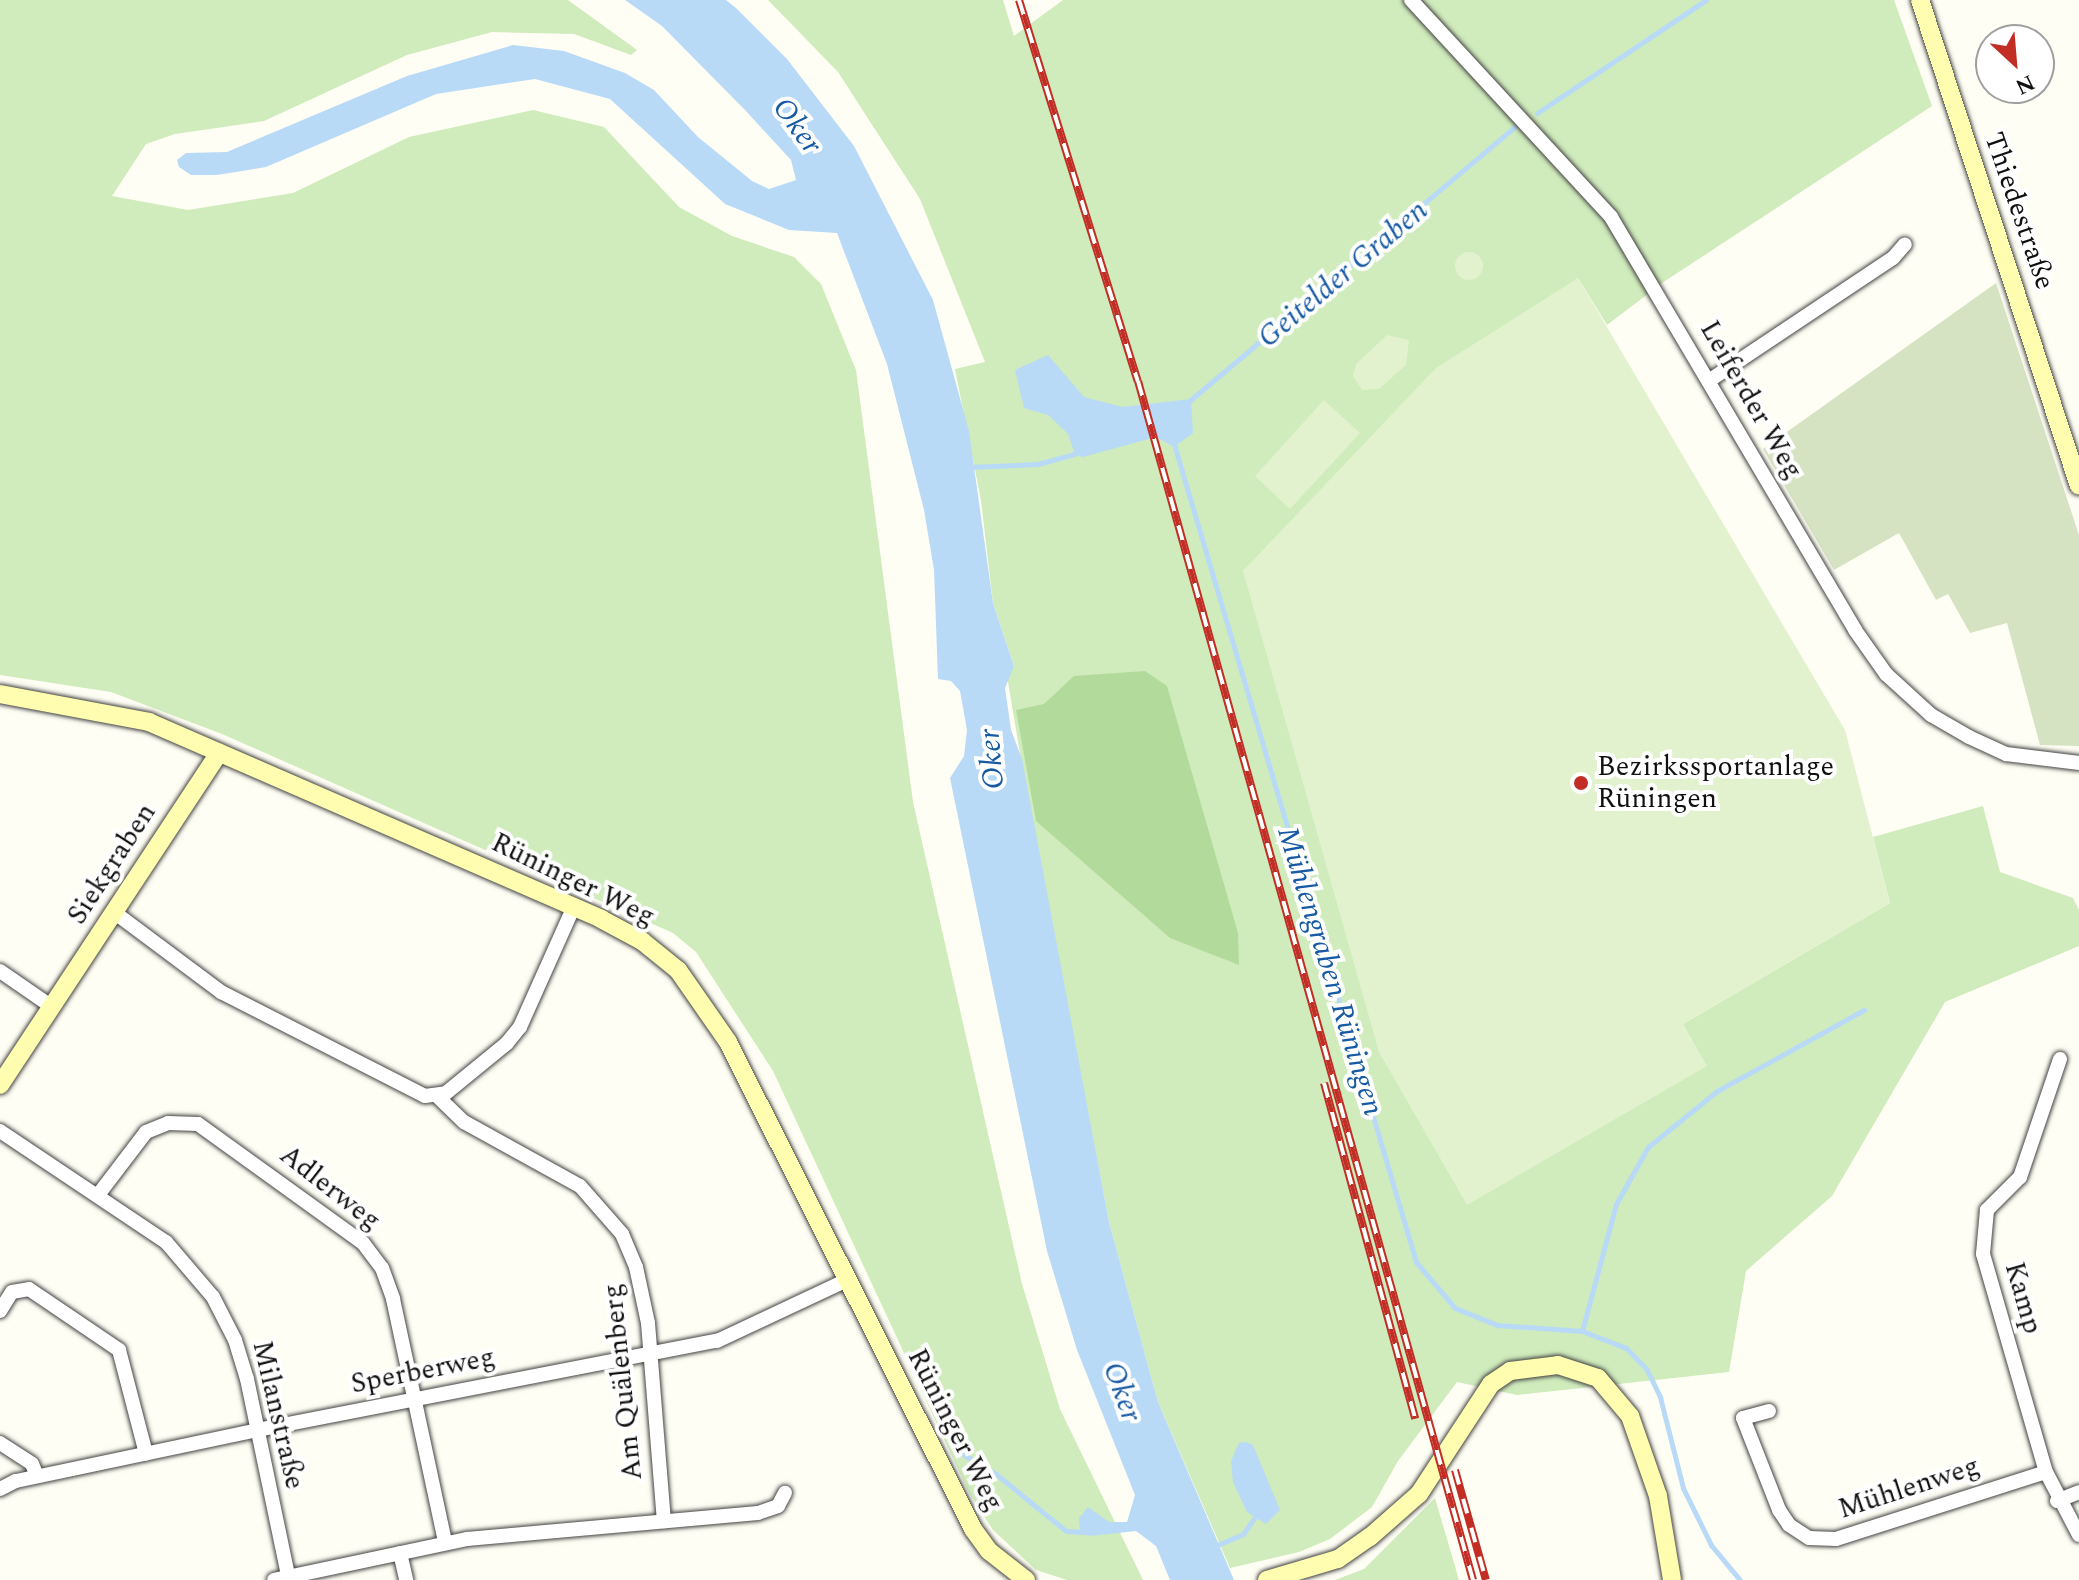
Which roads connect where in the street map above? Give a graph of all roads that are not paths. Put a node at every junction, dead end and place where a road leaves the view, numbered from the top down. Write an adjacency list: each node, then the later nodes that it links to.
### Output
1 (1411, 0): 4 (street, Leiferder Weg)
2 (1924, 1): 5 (street, Thiedestraße)
3 (1905, 244): 4 (street)
4 (1710, 380): 9 (street, Leiferder Weg)
5 (2075, 459): 6 (street, Thiedestraße)
6 (2079, 486)
7 (0, 694): 8 (street, Rüninger Weg)
8 (219, 753): 10 (street, Rüninger Weg); 11 (street, Siekgraben)
9 (2079, 763)
10 (574, 906): 16 (street); 19 (street, Rüninger Weg)
11 (114, 912): 13 (street, Siekgraben); 16 (street, Am Quälenberg)
12 (0, 971): 13 (street)
13 (52, 1007): 15 (street, Siekgraben)
14 (2060, 1059): 27 (street, Kamp)
15 (0, 1085)
16 (437, 1096): 21 (street, Am Quälenberg)
17 (0, 1131): 18 (street, Milanstraße)
18 (98, 1195): 22 (street, Adlerweg); 24 (street, Milanstraße)
19 (847, 1280): 21 (street, Sperberweg); 39 (street, Rüninger Weg)
20 (0, 1311): 26 (street)
21 (652, 1354): 22 (street, Sperberweg); 33 (street, Am Quälenberg)
22 (415, 1398): 24 (street, Sperberweg); 35 (street, Adlerweg)
23 (1769, 1411): 27 (street, Mühlenweg)
24 (257, 1430): 26 (street, Sperberweg); 37 (street, Milanstraße)
25 (0, 1443): 28 (street)
26 (146, 1454): 28 (street, Sperberweg)
27 (2046, 1472): 32 (street, Kamp)
28 (37, 1476): 29 (street, Sperberweg)
29 (0, 1489)
30 (2079, 1492): 32 (street)
31 (785, 1493): 33 (street)
32 (2057, 1501): 34 (street, Kamp)
33 (664, 1521): 35 (street)
34 (2079, 1535)
35 (445, 1542): 36 (street)
36 (400, 1553): 37 (street); 38 (street)
37 (284, 1579)
38 (406, 1580)
39 (1026, 1580)
40 (1267, 1580): 41 (street)
41 (1672, 1580)

